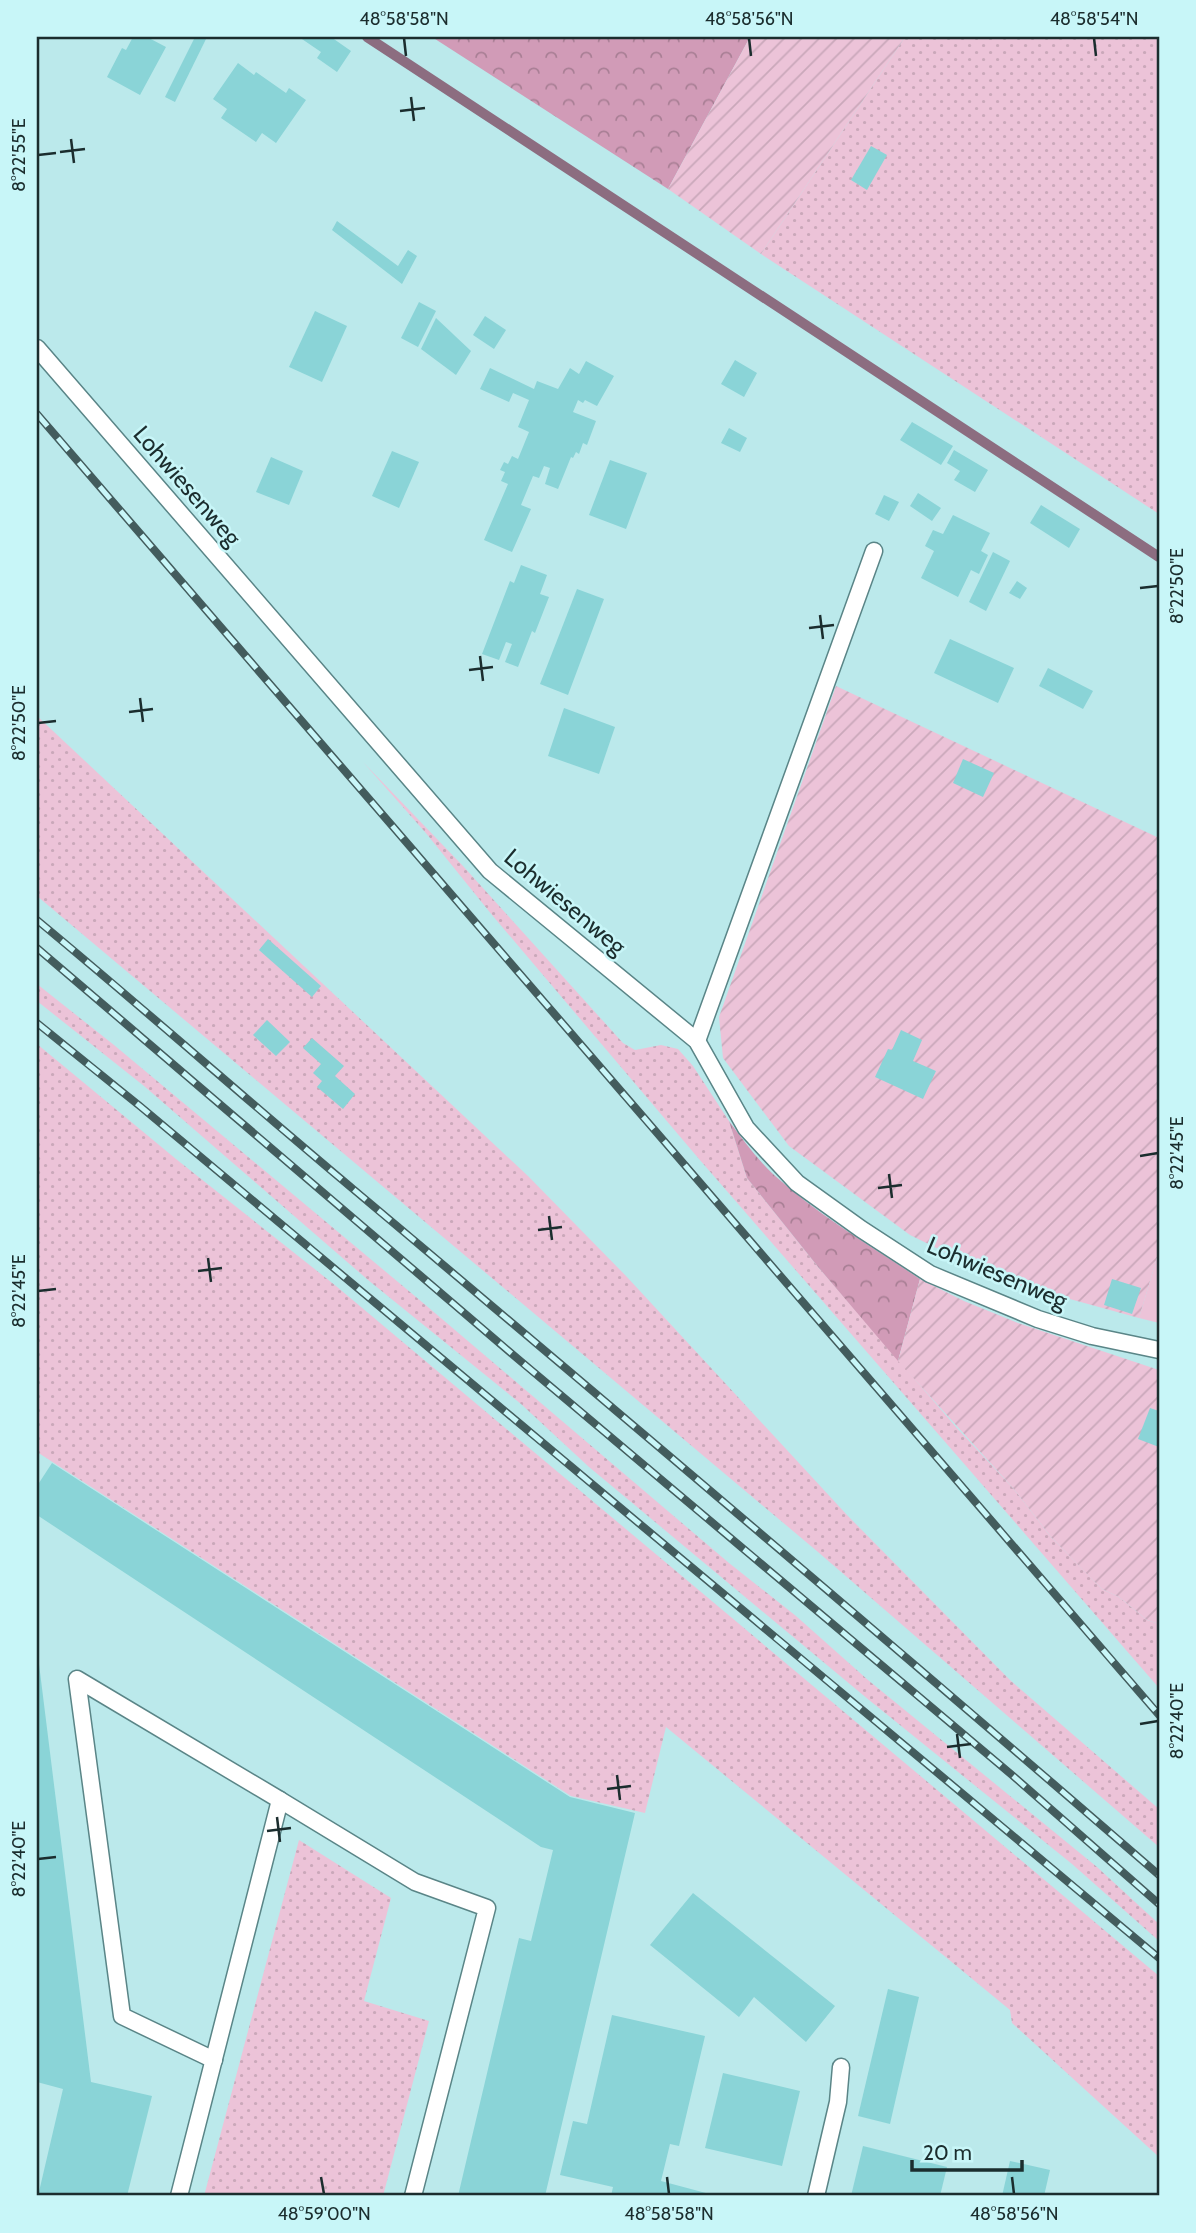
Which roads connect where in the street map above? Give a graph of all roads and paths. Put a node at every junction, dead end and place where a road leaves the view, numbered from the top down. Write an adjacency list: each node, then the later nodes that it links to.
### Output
1 (37, 348): 3 (lane, Lohwiesenweg)
2 (874, 551): 3 (lane)
3 (697, 1041): 4 (lane, Lohwiesenweg)
4 (1159, 1350)
5 (280, 1800): 6 (lane); 6 (lane); 9 (lane)
6 (214, 2060): 8 (lane)
7 (841, 2067): 10 (lane)
8 (180, 2196)
9 (413, 2196)
10 (816, 2196)

